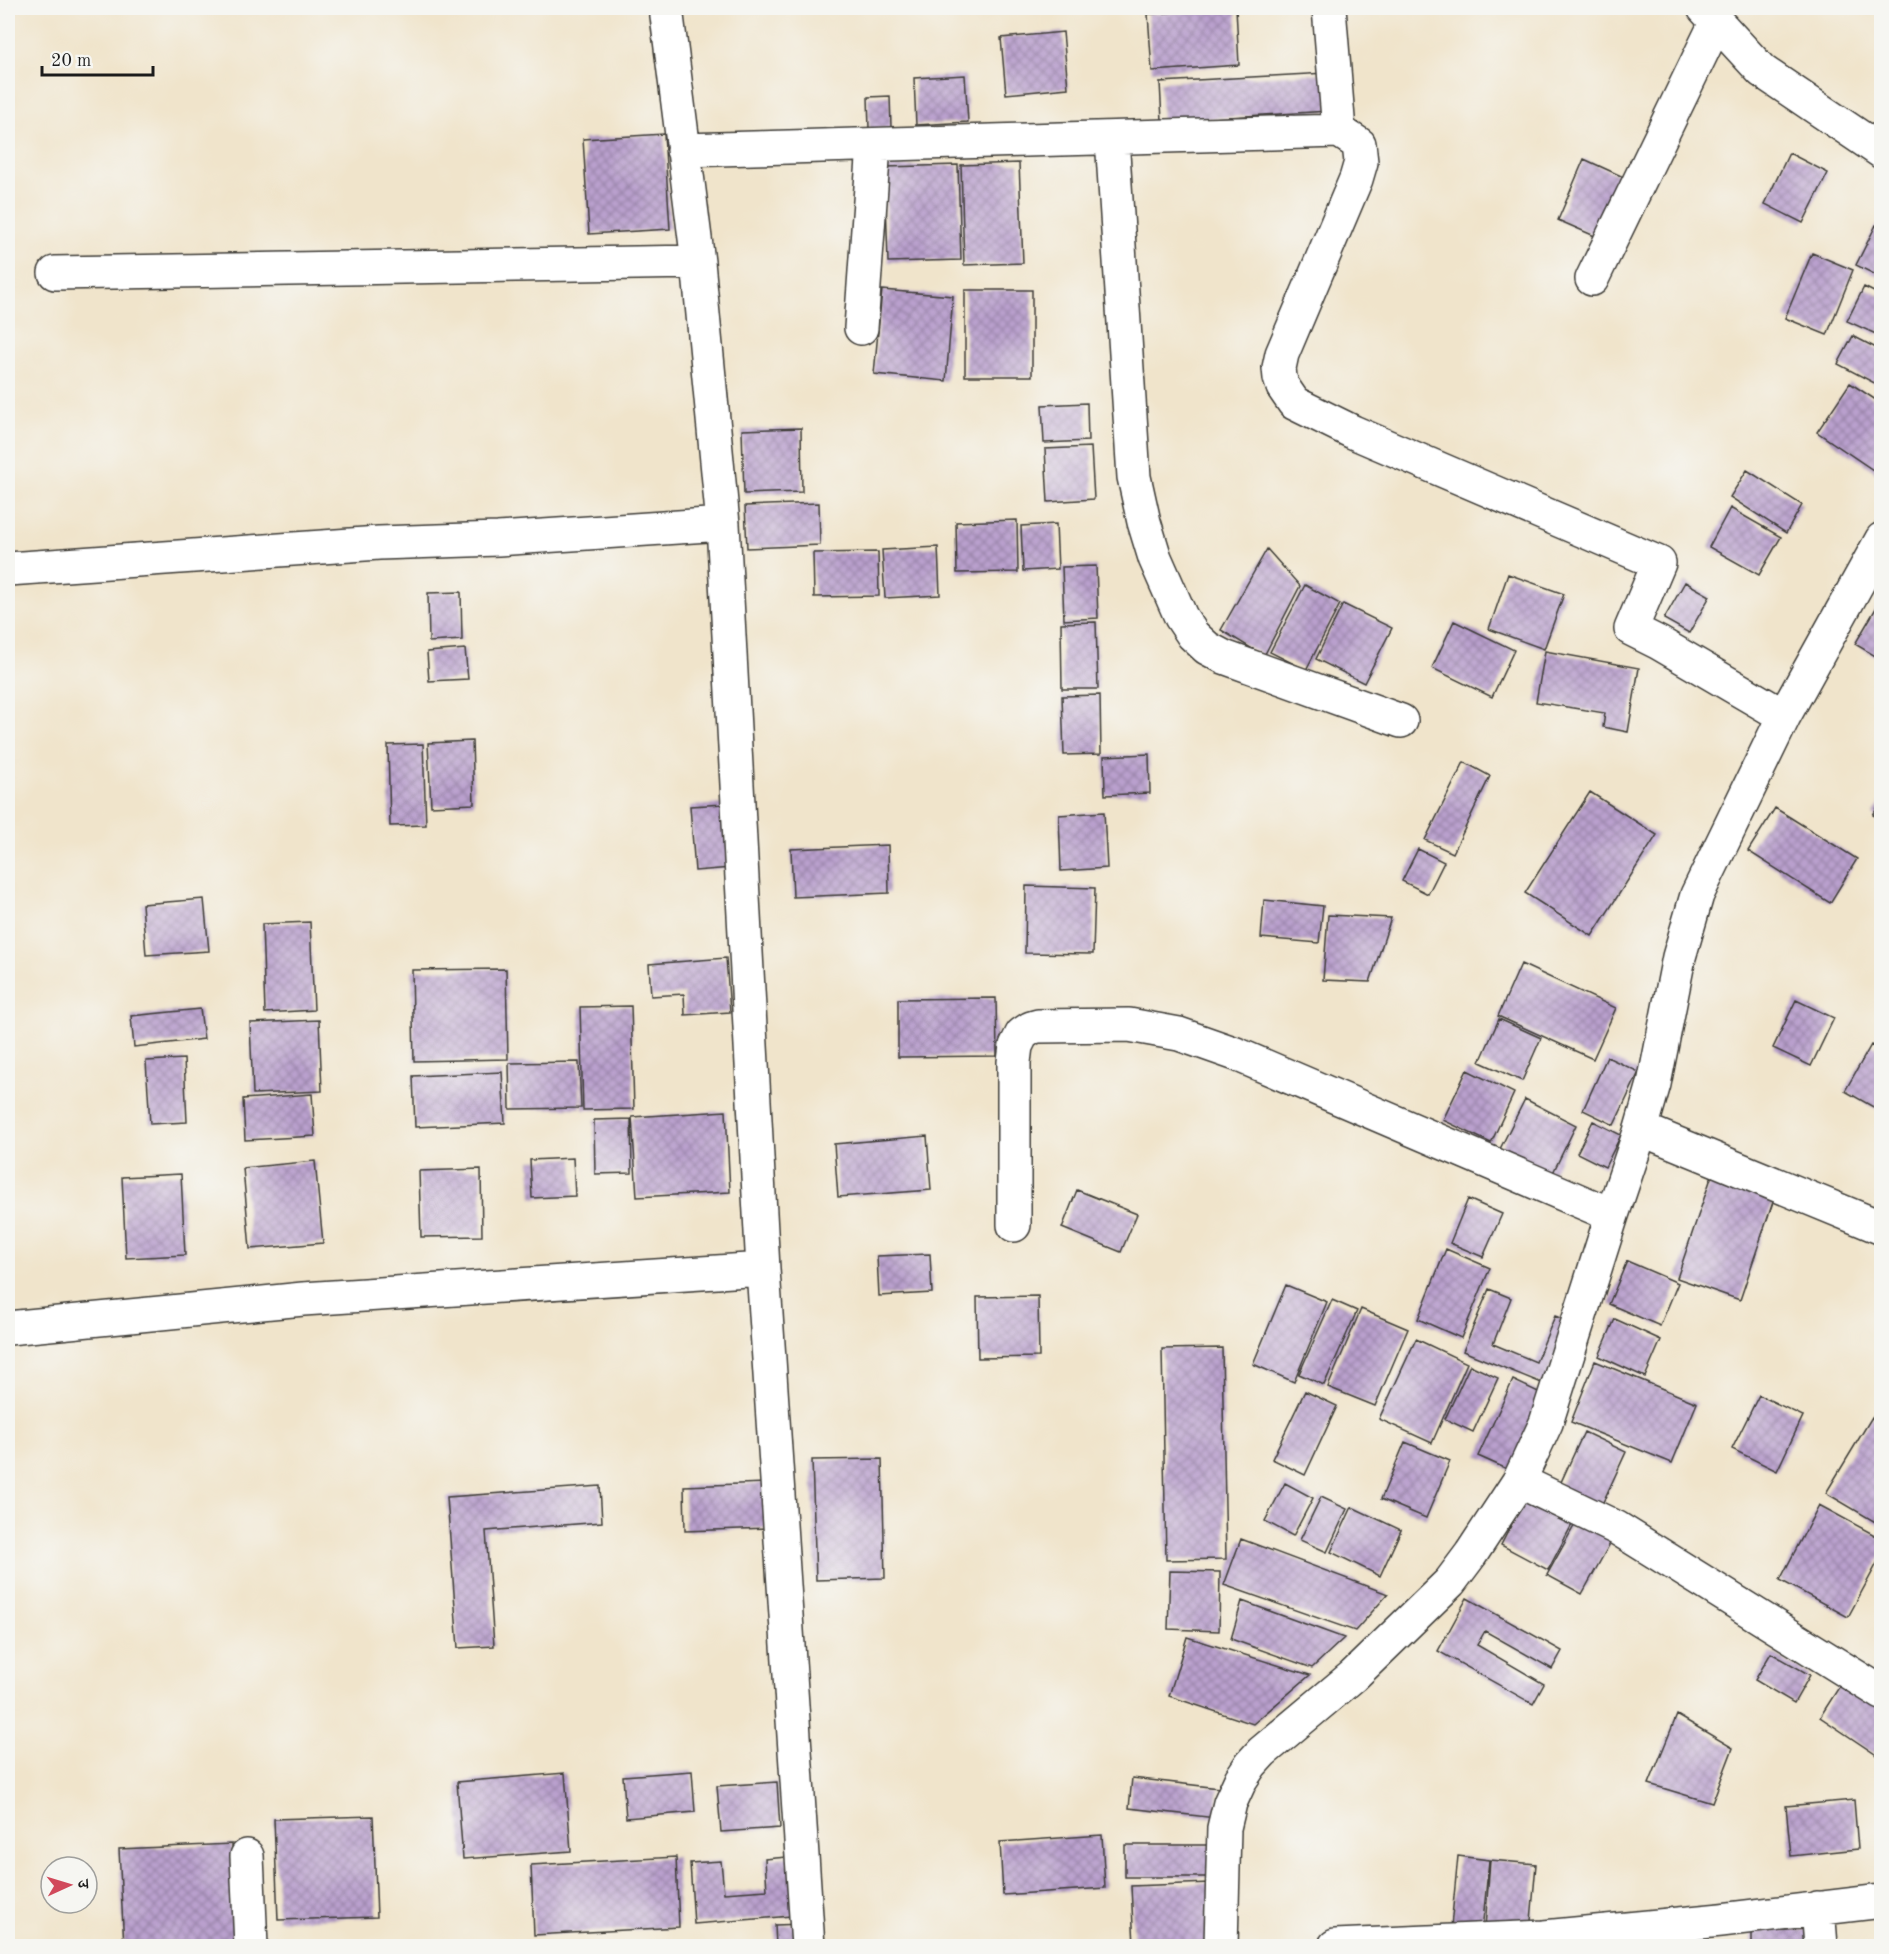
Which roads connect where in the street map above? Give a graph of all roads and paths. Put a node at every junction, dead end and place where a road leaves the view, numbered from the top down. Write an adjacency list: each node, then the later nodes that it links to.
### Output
1 (666, 8): 7 (street)
2 (1329, 8): 4 (street)
3 (1710, 15): 8 (street); 11 (street)
4 (1339, 131): 5 (street); 16 (street)
5 (1112, 138): 6 (street); 17 (street)
6 (874, 145): 7 (street); 12 (street)
7 (683, 150): 9 (street)
8 (1881, 152)
9 (698, 262): 10 (street); 13 (street)
10 (55, 273)
11 (1593, 279)
12 (861, 328)
13 (723, 524): 15 (street); 22 (street)
14 (1881, 539): 16 (street)
15 (8, 569)
16 (1785, 716): 18 (street)
17 (1401, 721)
18 (1641, 1129): 19 (street); 21 (street)
19 (1612, 1215): 20 (street); 24 (street)
20 (1014, 1225)
21 (1881, 1228)
22 (763, 1269): 23 (street); 30 (street)
23 (8, 1328)
24 (1519, 1481): 25 (street); 31 (street)
25 (1881, 1693)
26 (247, 1856): 29 (street)
27 (1881, 1901): 28 (street)
28 (1818, 1908): 32 (street); 33 (street)
29 (251, 1947)
30 (808, 1947)
31 (1221, 1947)
32 (1335, 1947)
33 (1821, 1947)

